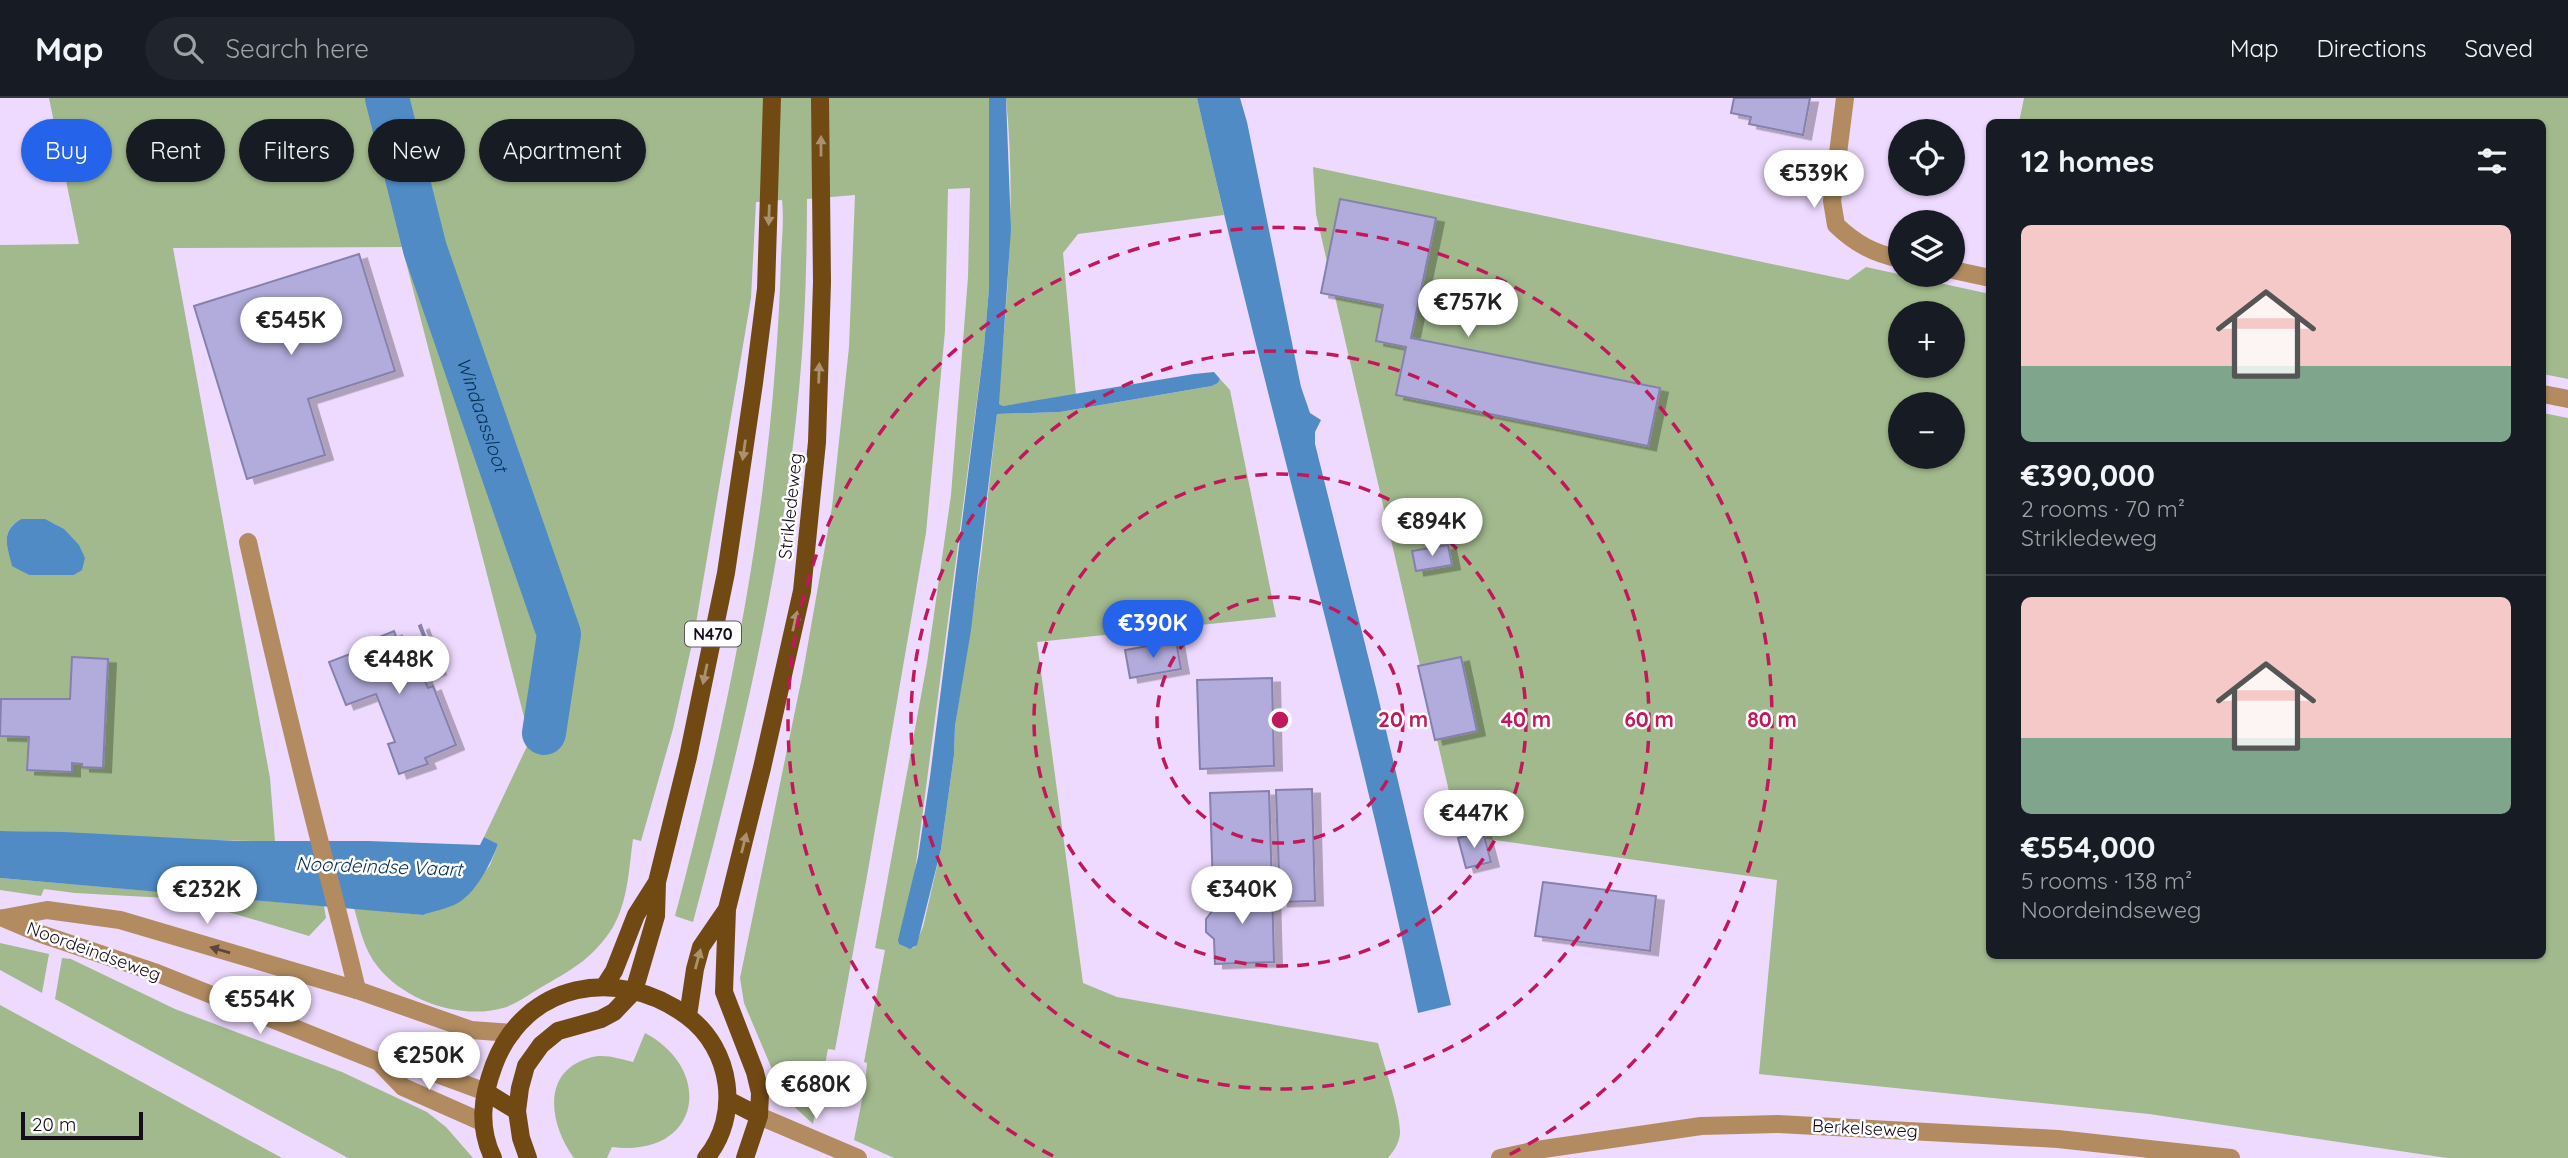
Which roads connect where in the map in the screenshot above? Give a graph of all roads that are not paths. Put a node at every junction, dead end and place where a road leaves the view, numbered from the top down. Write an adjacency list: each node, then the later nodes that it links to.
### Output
1 (772, 98): 10 (main road, N470, one-way to 10)
2 (820, 98): 11 (main road, Strikledeweg, one-way to 2)
3 (1845, 98): 4 (street)
4 (1888, 256)
5 (1965, 273): 6 (street)
6 (1986, 277)
7 (2546, 395): 8 (street)
8 (2568, 399)
9 (248, 542): 14 (street)
10 (657, 882): 13 (main road, N470); 15 (main road, N470)
11 (727, 909): 16 (main road, Strikledeweg, one-way to 11); 22 (main road, Strikledeweg)
12 (2, 918): 14 (street, Noordeindseweg, one-way to 12); 18 (street, Noordeindseweg)
13 (605, 985): 15 (main road); 17 (main road)
14 (357, 990): 17 (street, Noordeindseweg)
15 (634, 991): 16 (main road); 21 (main road)
16 (688, 1016): 20 (main road)
17 (512, 1033): 19 (main road)
18 (379, 1062): 19 (street, Noordeindseweg); 23 (street, Noordeindseweg)
19 (486, 1092): 21 (main road); 23 (main road)
20 (728, 1100): 22 (main road); 26 (main road)
21 (517, 1111): 25 (main road)
22 (760, 1116): 27 (main road); 28 (street)
23 (482, 1122): 24 (main road)
24 (493, 1158)
25 (528, 1158)
26 (706, 1158)
27 (745, 1158)
28 (858, 1158)
29 (1500, 1158): 30 (street, Berkelseweg)
30 (2231, 1158)

